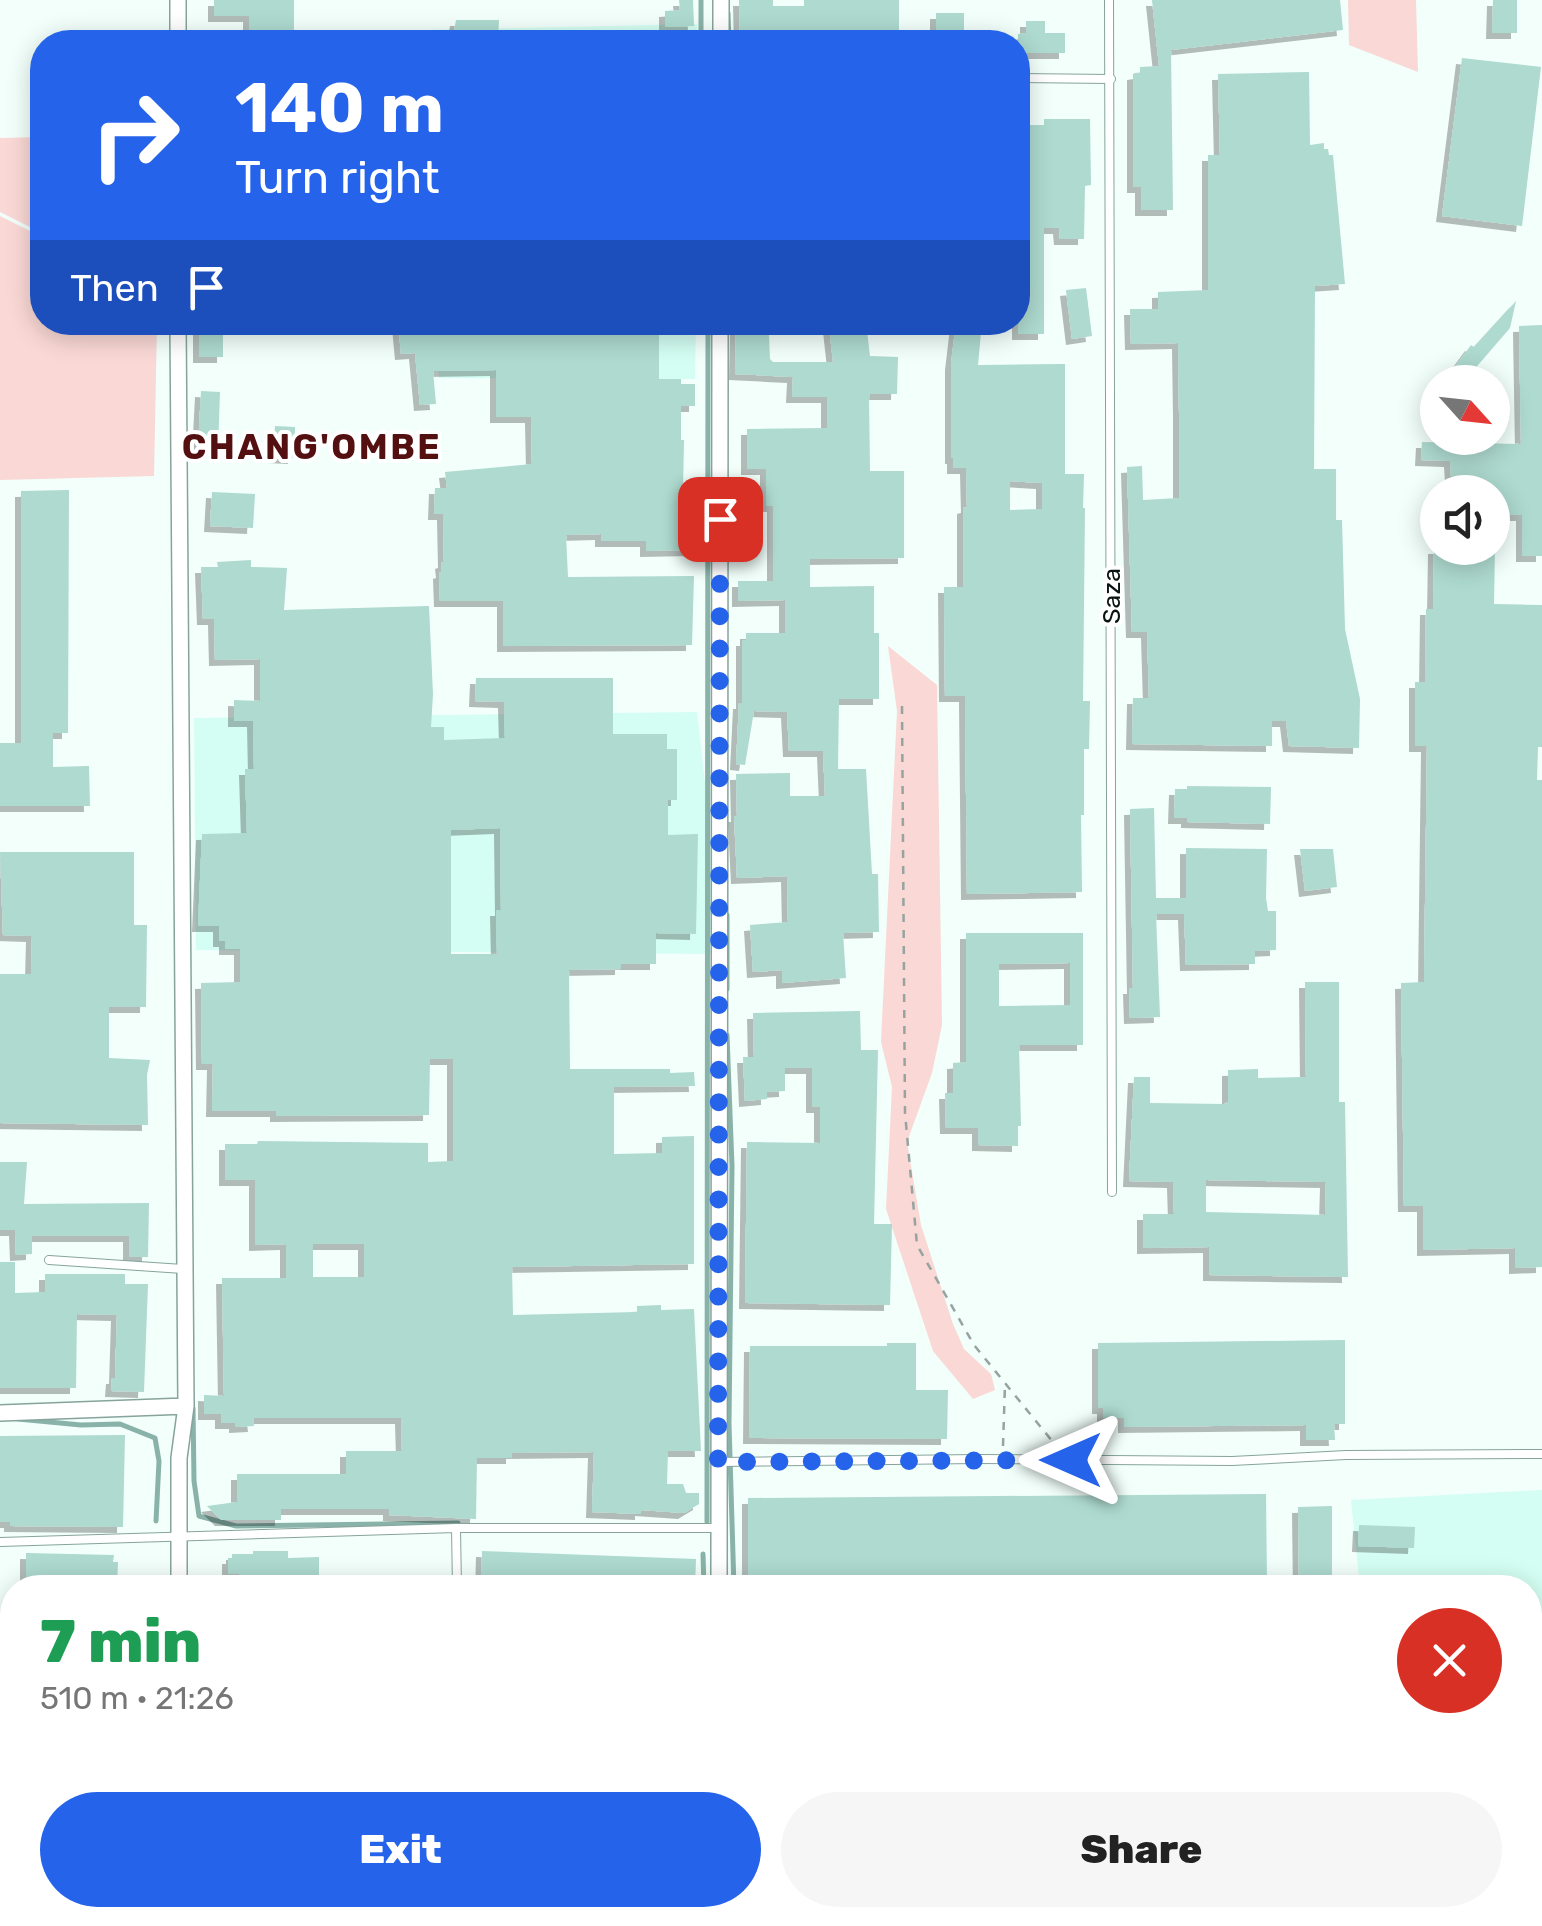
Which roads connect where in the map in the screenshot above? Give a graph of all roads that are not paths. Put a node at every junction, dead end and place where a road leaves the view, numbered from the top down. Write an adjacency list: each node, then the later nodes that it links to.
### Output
1 (178, 0): 4 (street)
2 (720, 0): 5 (street)
3 (1109, 0): 7 (lane, Saza)
4 (178, 30)
5 (721, 30)
6 (1030, 78): 7 (lane)
7 (1110, 79): 10 (lane, Saza)
8 (178, 335): 12 (street)
9 (720, 335): 16 (street)
10 (1112, 1192)
11 (49, 1260): 12 (lane)
12 (183, 1268): 13 (street)
13 (186, 1406): 14 (street); 19 (street)
14 (0, 1413)
15 (1542, 1455): 16 (lane); 16 (lane)
16 (718, 1462): 18 (street)
17 (456, 1528): 18 (lane); 19 (lane); 22 (lane)
18 (718, 1528): 23 (street)
19 (178, 1536): 20 (lane); 21 (street)
20 (0, 1542)
21 (180, 1575)
22 (457, 1575)
23 (719, 1575)

